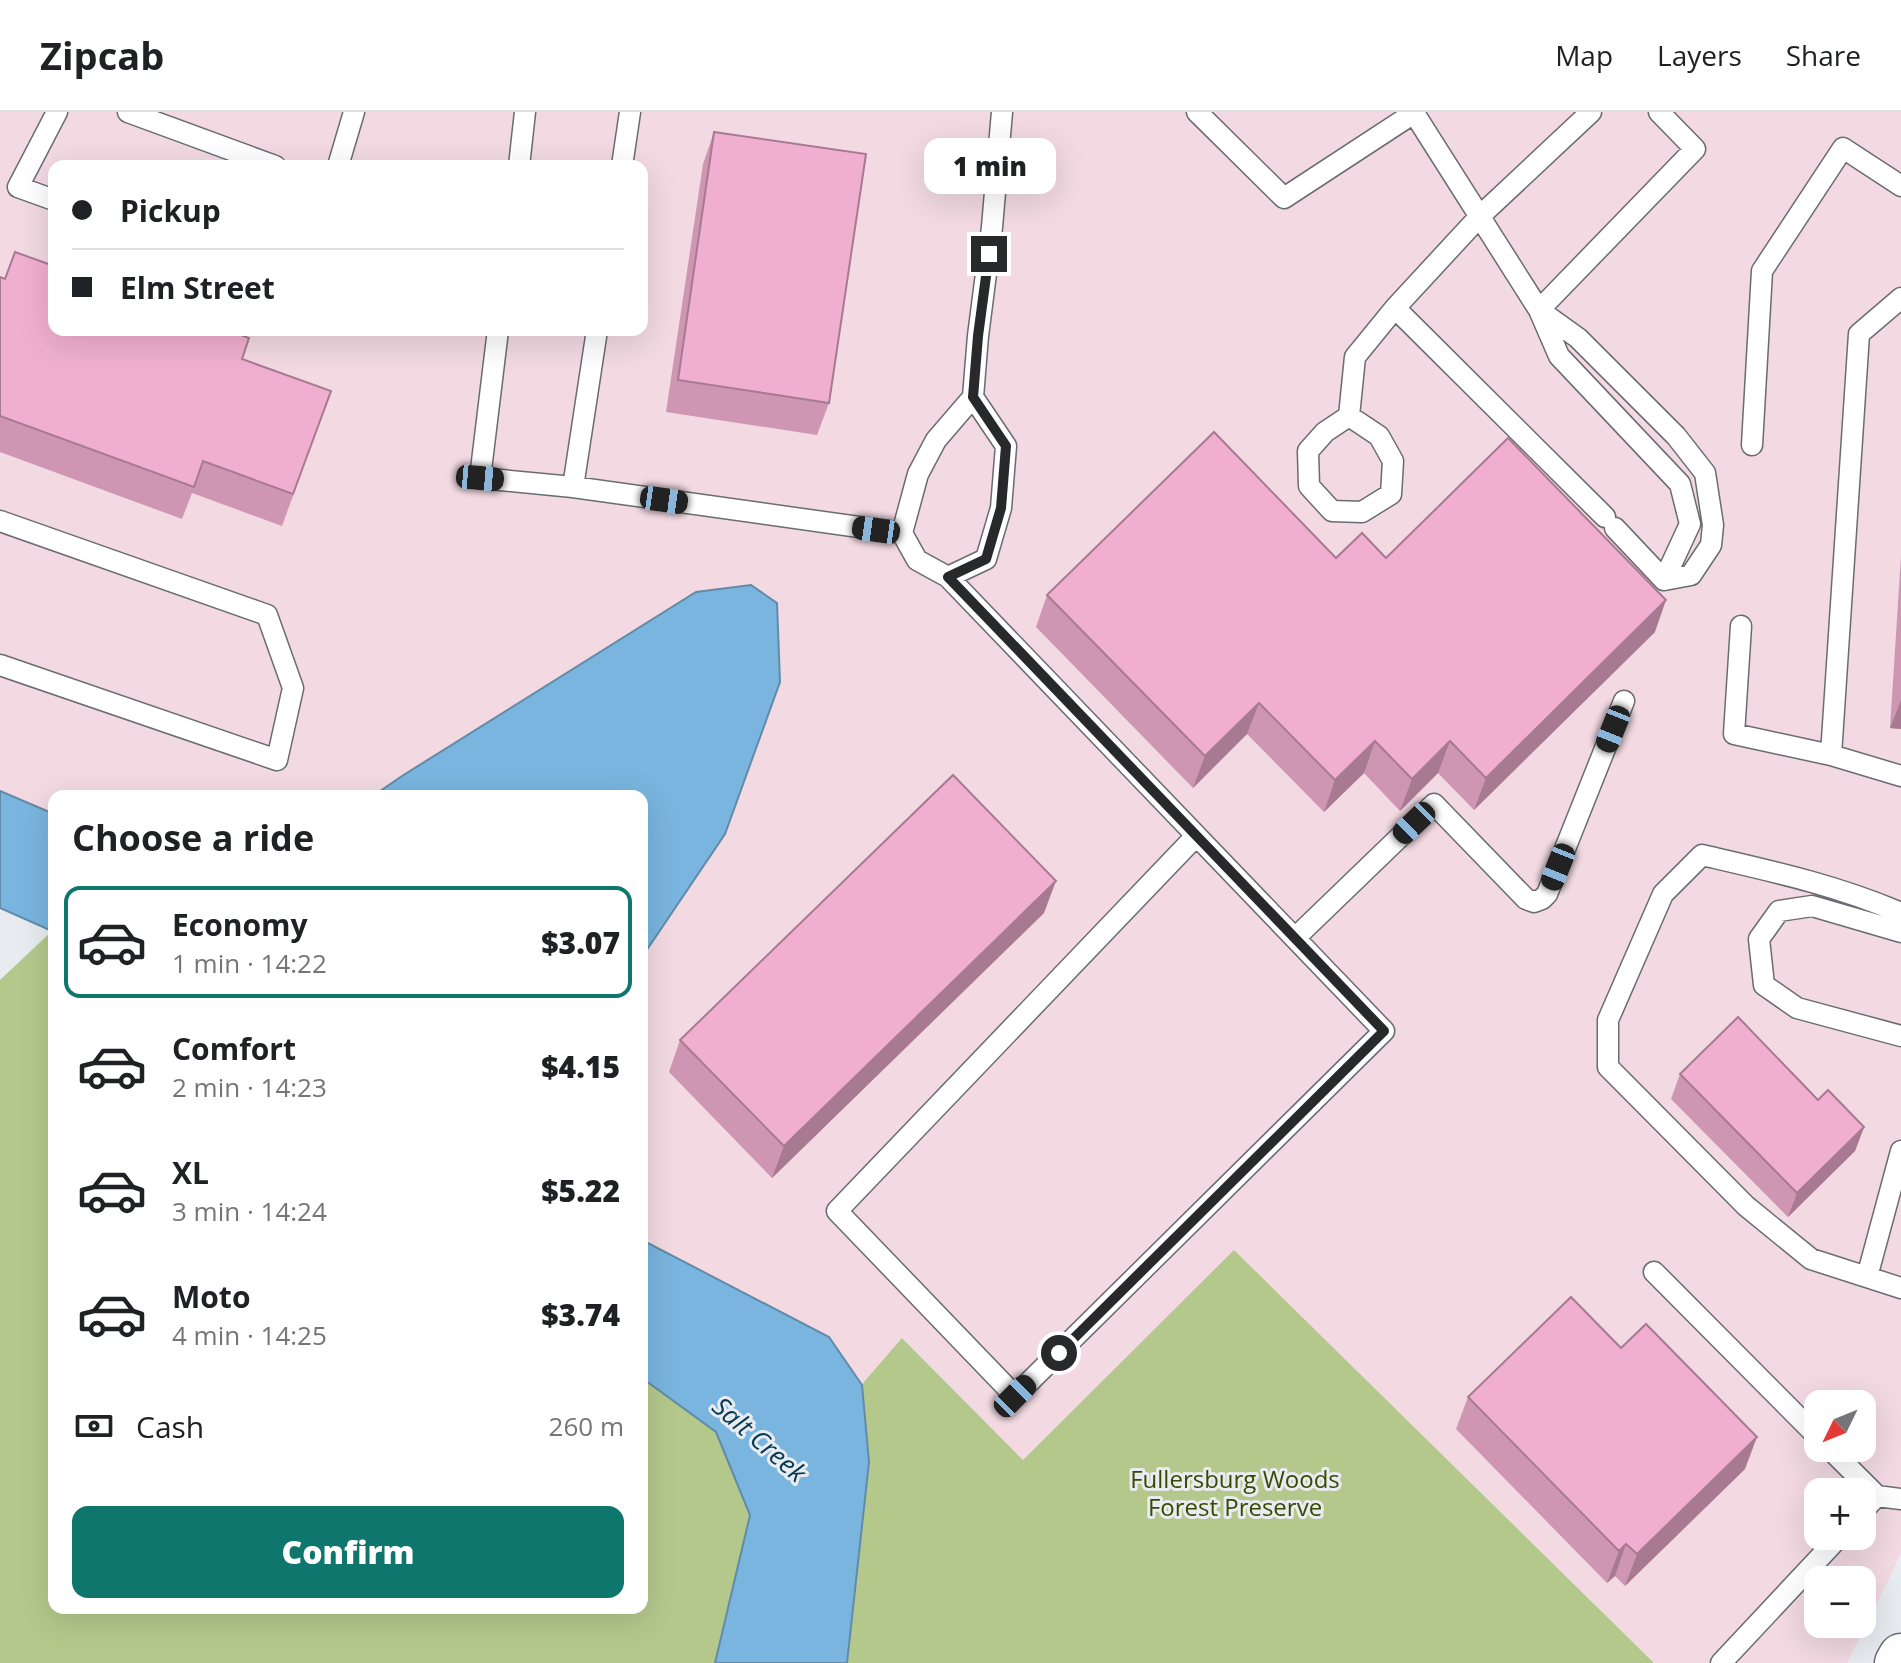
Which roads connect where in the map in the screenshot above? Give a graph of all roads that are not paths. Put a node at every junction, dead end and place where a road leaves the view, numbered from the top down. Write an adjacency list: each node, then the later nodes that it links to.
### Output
1 (57, 112): 16 (lane)
2 (128, 112): 11 (lane)
3 (354, 112): 12 (lane)
4 (525, 112): 13 (lane)
5 (630, 112): 14 (lane)
6 (1197, 112): 7 (lane)
7 (1414, 112): 17 (lane)
8 (1591, 112): 17 (lane)
9 (1659, 112): 20 (lane)
10 (994, 114): 23 (lane)
11 (259, 160)
12 (340, 160)
13 (520, 160)
14 (623, 160)
15 (1901, 186): 25 (lane)
16 (48, 198)
17 (1480, 216): 19 (lane); 20 (lane)
18 (1901, 298): 34 (lane)
19 (1395, 308): 24 (lane); 30 (lane)
20 (1539, 310): 30 (lane); 30 (lane)
21 (497, 336): 26 (lane)
22 (596, 336): 26 (lane)
23 (973, 397): 28 (lane); 29 (lane)
24 (1349, 416): 24 (lane)
25 (1752, 445)
26 (573, 487): 28 (lane)
27 (0, 521): 32 (lane)
28 (902, 533): 29 (lane)
29 (948, 577): 36 (lane)
30 (1664, 580)
31 (1741, 626): 34 (lane)
32 (0, 665)
33 (1624, 701): 39 (lane)
34 (1831, 755): 35 (lane)
35 (1901, 776)
36 (1196, 836): 39 (lane); 39 (lane)
37 (1901, 913): 43 (lane)
38 (1901, 932): 40 (lane)
39 (1295, 938)
40 (1901, 1036)
41 (1901, 1151): 43 (lane)
42 (1654, 1272): 45 (lane)
43 (1867, 1277): 44 (lane)
44 (1901, 1288)
45 (1804, 1423)
46 (1843, 1462): 47 (lane)
47 (1877, 1496): 48 (lane)
48 (1901, 1499)
49 (1827, 1550): 51 (lane)
50 (1901, 1656): 52 (main road)
51 (1721, 1663)
52 (1897, 1663)

